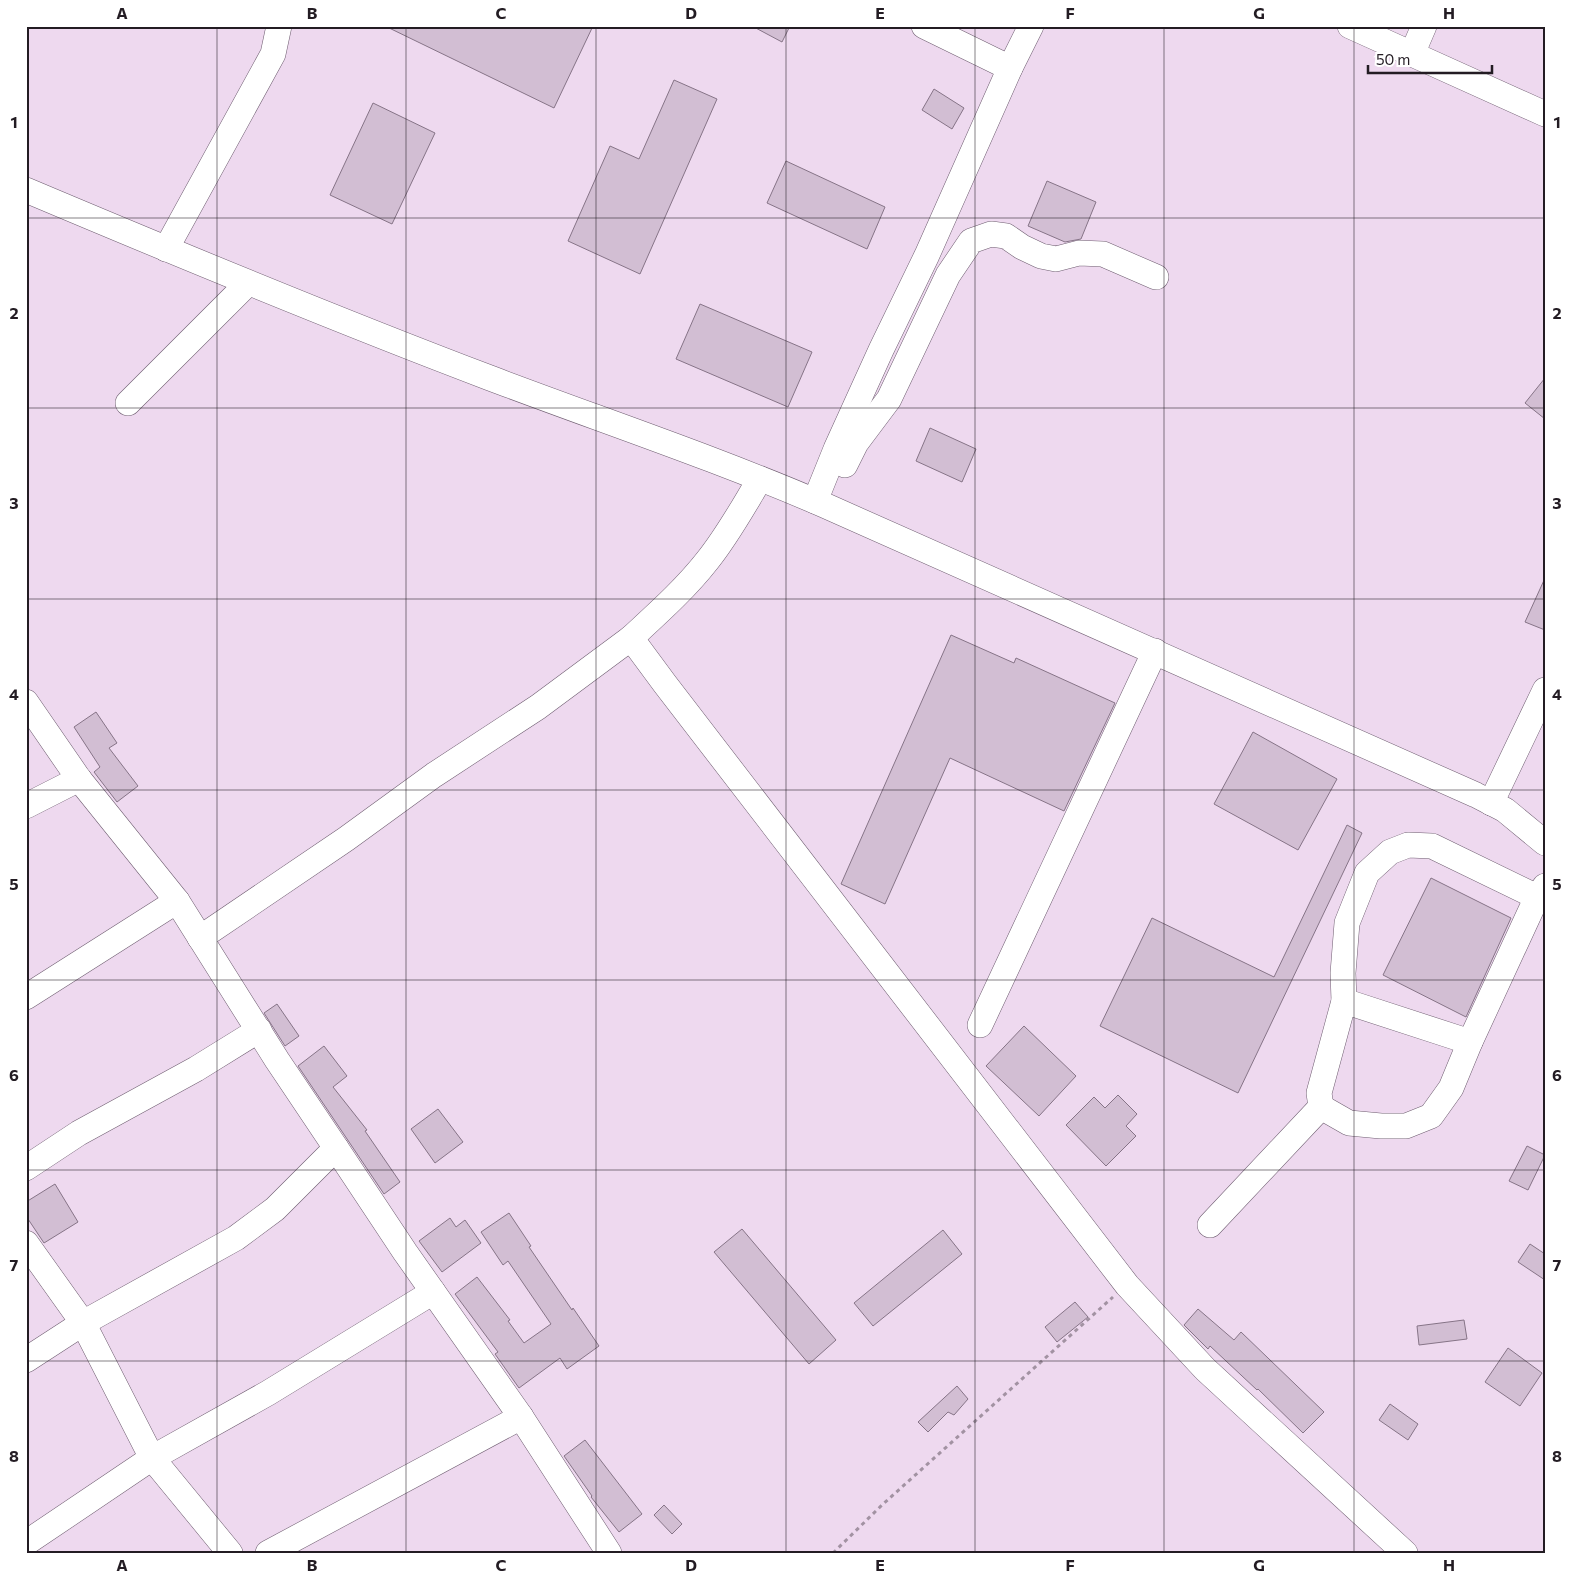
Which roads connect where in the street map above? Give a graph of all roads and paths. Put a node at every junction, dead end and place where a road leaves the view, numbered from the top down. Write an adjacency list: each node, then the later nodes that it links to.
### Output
1 (279, 26): 10 (street)
2 (924, 26): 7 (street)
3 (1031, 26): 7 (street)
4 (1350, 26): 6 (street)
5 (1424, 26): 6 (street)
6 (1412, 54): 8 (street)
7 (1010, 68): 15 (street)
8 (1545, 114)
9 (26, 190): 10 (street)
10 (166, 249): 12 (street)
11 (1156, 277): 15 (street)
12 (248, 283): 13 (street); 14 (street)
13 (128, 402)
14 (760, 479): 15 (street); 16 (street)
15 (820, 503): 17 (street)
16 (631, 638): 26 (street); 37 (street)
17 (1155, 651): 21 (street); 29 (street)
18 (1543, 699): 21 (street)
19 (26, 702): 20 (street)
20 (79, 779): 22 (street); 25 (street)
21 (1491, 803): 23 (street)
22 (26, 806)
23 (1545, 842)
24 (1541, 891): 28 (street); 31 (street)
25 (178, 902): 26 (street); 27 (street)
26 (200, 938): 30 (street)
27 (26, 997)
28 (1344, 1001): 31 (street); 32 (street)
29 (980, 1025)
30 (259, 1030): 33 (street); 34 (street)
31 (1470, 1042): 32 (street)
32 (1321, 1108): 35 (street)
33 (336, 1148): 38 (street); 39 (street)
34 (26, 1168)
35 (1210, 1225)
36 (26, 1243): 39 (street)
37 (1127, 1285): 47 (path); 48 (street)
38 (433, 1292): 41 (street); 42 (street)
39 (83, 1323): 40 (street); 42 (street)
40 (26, 1360)
41 (521, 1417): 45 (street); 46 (street)
42 (152, 1458): 43 (street); 44 (street)
43 (26, 1543)
44 (230, 1553)
45 (268, 1553)
46 (609, 1553)
47 (833, 1553)
48 (1405, 1553)

